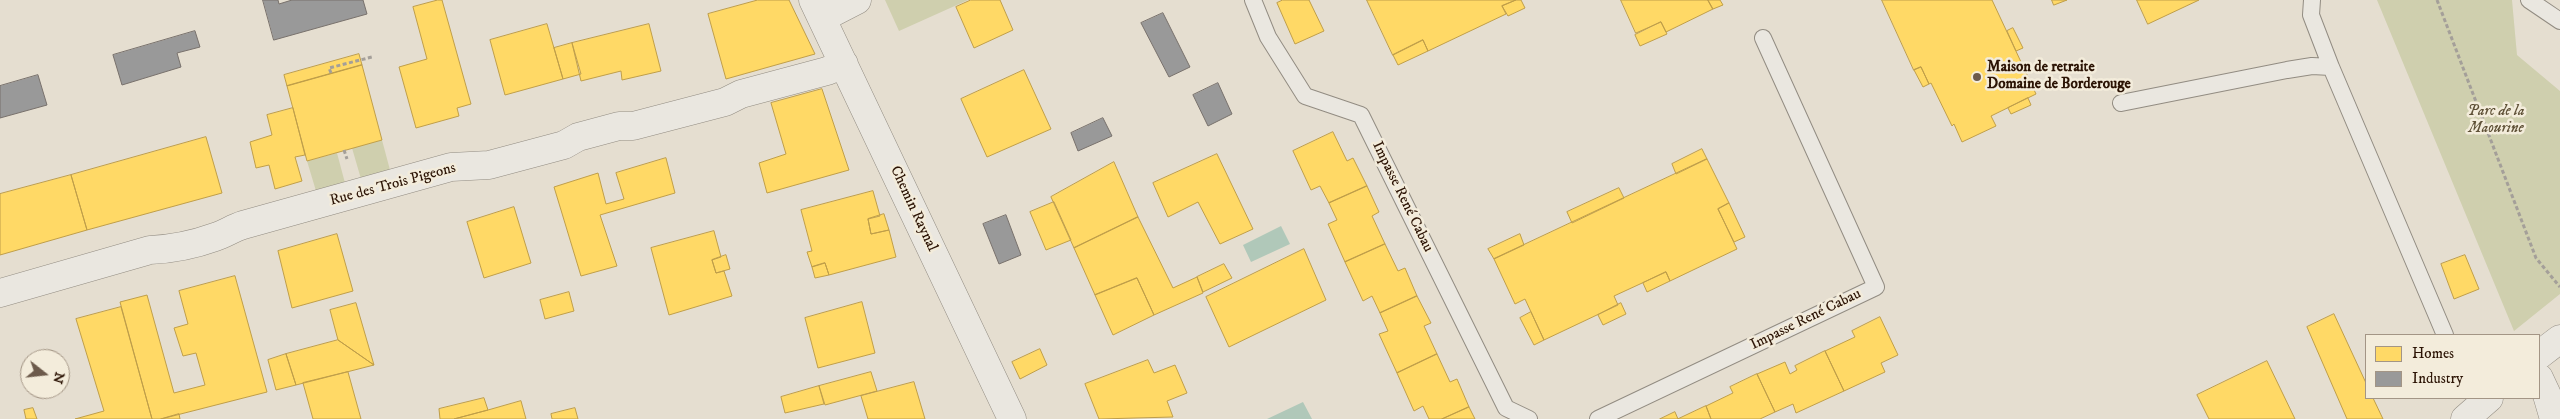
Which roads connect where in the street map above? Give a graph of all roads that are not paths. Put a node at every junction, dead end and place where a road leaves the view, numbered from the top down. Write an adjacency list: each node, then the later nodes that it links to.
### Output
1 (857, 0): 5 (street)
2 (1252, 0): 17 (lane, Impasse René Cabau)
3 (2312, 0): 9 (lane)
4 (2529, 0): 6 (lane)
5 (818, 9): 8 (street, Chemin Raynal)
6 (2560, 21)
7 (1763, 38): 18 (lane, Impasse René Cabau)
8 (844, 64): 11 (street, Rue des Trois Pigeons); 16 (street, Chemin Raynal)
9 (2331, 67): 10 (lane); 12 (lane)
10 (2121, 103)
11 (0, 293)
12 (2445, 334)
13 (2560, 338): 14 (street)
14 (2540, 354)
15 (2540, 380): 19 (street)
16 (1012, 419)
17 (1529, 419)
18 (1598, 419)
19 (2554, 419)

